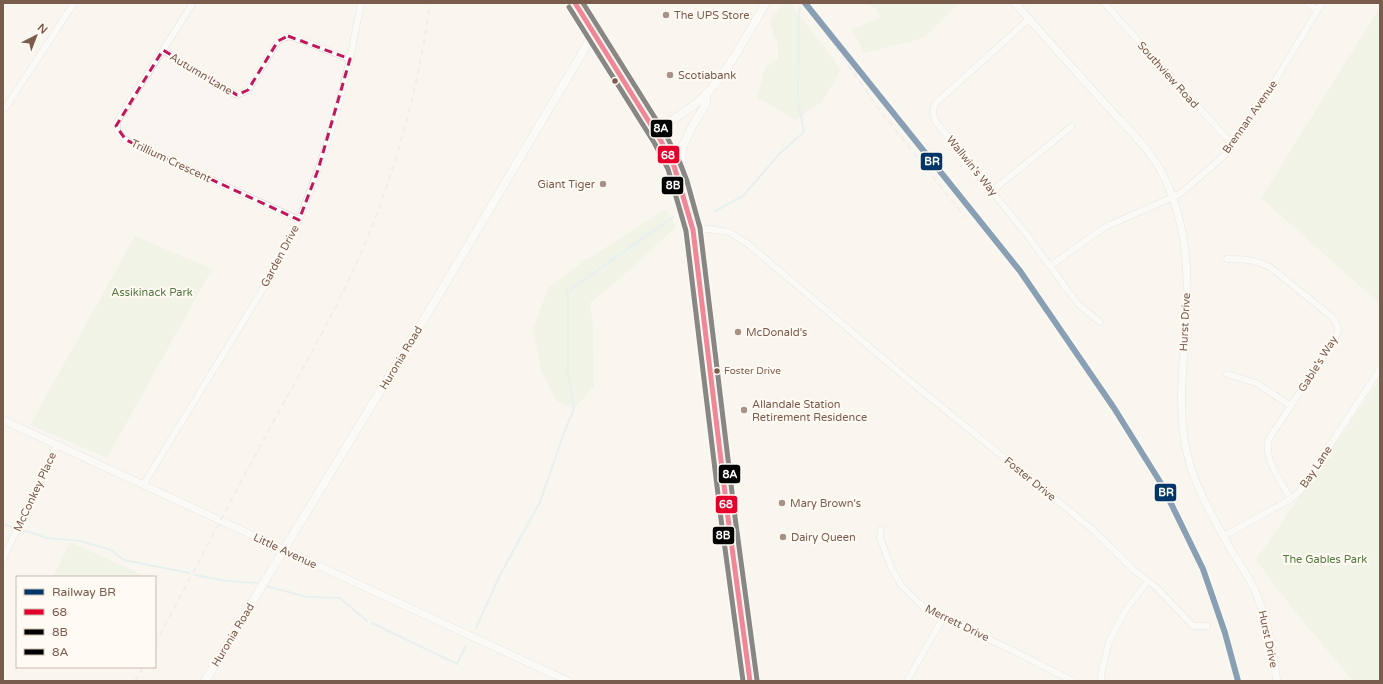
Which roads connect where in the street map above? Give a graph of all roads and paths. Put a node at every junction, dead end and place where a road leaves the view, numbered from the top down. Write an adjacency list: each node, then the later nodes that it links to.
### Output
1 (74, 3): 16 (street)
2 (193, 3): 13 (street, Trillium Crescent)
3 (361, 3): 14 (street, Garden Drive)
4 (575, 3): 12 (main road)
5 (766, 3): 15 (main road)
6 (1015, 3): 11 (street, Hurst Drive)
7 (1104, 3): 19 (street, Southview Road)
8 (1307, 3): 10 (street)
9 (1322, 3): 10 (street, Brennan Avenue)
10 (1317, 10): 19 (street, Brennan Avenue)
11 (1029, 19): 21 (street, Wallwin's Way); 22 (street, Hurst Drive)
12 (594, 33): 18 (main road); 37 (main road, Huronia Road)
13 (163, 50): 14 (street, Autumn Lane); 23 (street, Trillium Crescent)
14 (350, 59): 23 (street, Garden Drive)
15 (706, 94): 18 (main road); 20 (main road)
16 (3, 108)
17 (1071, 127): 21 (street)
18 (654, 130): 20 (main road)
19 (1234, 145): 22 (street, Brennan Avenue)
20 (680, 183): 24 (main road)
21 (992, 191): 26 (street, Wallwin's Way)
22 (1173, 198): 26 (street, Brennan Avenue); 36 (street, Hurst Drive)
23 (299, 220): 33 (street, Garden Drive)
24 (693, 230): 39 (street, Foster Drive); 44 (main road)
25 (1227, 258): 30 (street, Gable's Way)
26 (1050, 266): 27 (street, Wallwin's Way)
27 (1100, 322)
28 (1380, 369): 34 (street, Bay Lane)
29 (1228, 374): 30 (street)
30 (1291, 406): 34 (street, Gable's Way)
31 (3, 420): 32 (street, Little Avenue)
32 (56, 446): 33 (street, Little Avenue); 38 (street, McConkey Place)
33 (143, 485): 37 (street, Little Avenue)
34 (1291, 499): 36 (street, Bay Lane)
35 (881, 530): 40 (street, Merrett Drive)
36 (1224, 536): 48 (street, Hurst Drive)
37 (284, 550): 42 (main road, Huronia Road); 43 (street, Little Avenue)
38 (3, 560)
39 (1147, 582): 41 (street, Foster Drive); 47 (street)
40 (943, 618): 45 (street); 46 (street, Merrett Drive)
41 (1207, 626)
42 (205, 681)
43 (568, 681)
44 (750, 681)
45 (907, 681)
46 (1073, 681)
47 (1101, 681)
48 (1277, 681)

